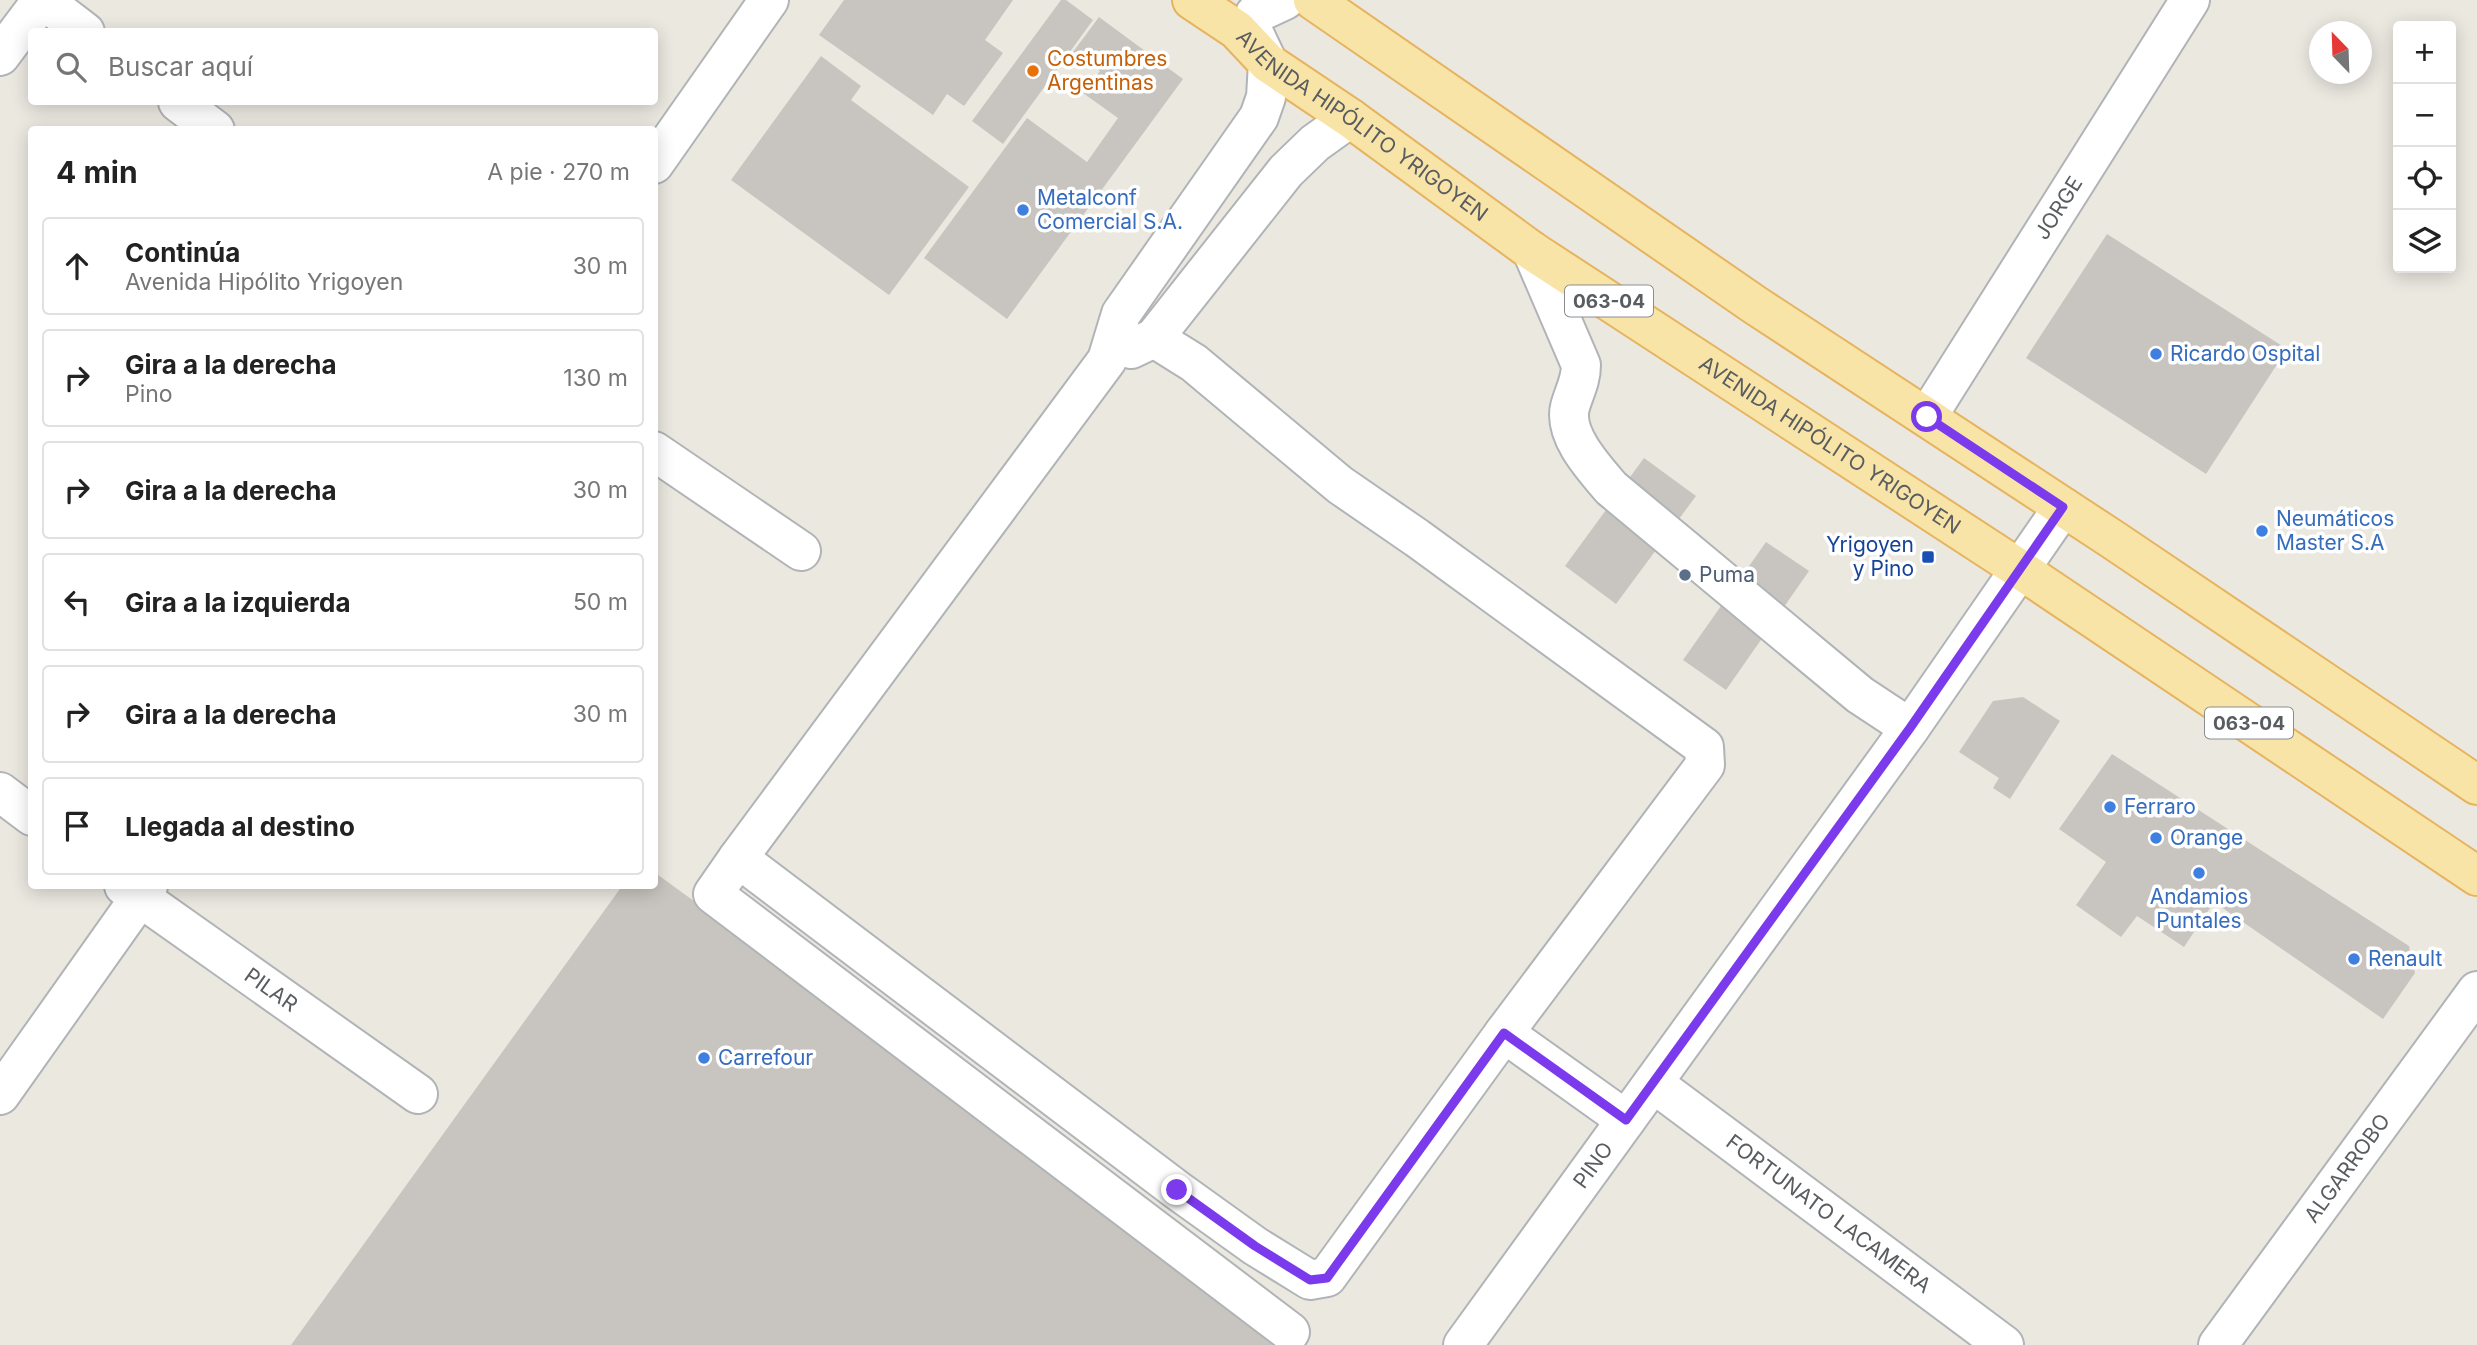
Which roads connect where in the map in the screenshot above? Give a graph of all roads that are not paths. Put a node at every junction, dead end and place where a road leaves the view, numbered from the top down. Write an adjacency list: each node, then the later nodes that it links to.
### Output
1 (42, 0): 7 (street); 8 (street)
2 (769, 0): 13 (street)
3 (1285, 0): 9 (street)
4 (1313, 0): 17 (main road)
5 (2190, 0): 17 (street, JORGE)
6 (1208, 5): 9 (main road, AVENIDA HIPÓLITO YRIGOYEN / 063-04)
7 (80, 28)
8 (0, 56)
9 (1268, 64): 11 (main road, AVENIDA HIPÓLITO YRIGOYEN / 063-04); 16 (street)
10 (182, 105): 12 (street)
11 (1350, 118): 14 (main road, AVENIDA HIPÓLITO YRIGOYEN / 063-04); 15 (street)
12 (210, 126)
13 (658, 158)
14 (1532, 251): 21 (main road, AVENIDA HIPÓLITO YRIGOYEN / 063-04); 22 (street)
15 (1154, 338): 16 (street); 30 (street)
16 (1107, 360): 26 (street)
17 (1927, 417): 19 (main road)
18 (658, 454): 20 (street)
19 (2063, 507): 21 (street, PINO); 23 (main road)
20 (801, 551)
21 (2021, 570): 22 (street, PINO); 27 (main road, AVENIDA HIPÓLITO YRIGOYEN / 063-04)
22 (1910, 728): 31 (street, PINO)
23 (2477, 785)
24 (0, 792): 25 (street)
25 (28, 813)
26 (738, 859): 30 (street); 35 (street)
27 (2477, 876)
28 (137, 890): 32 (street); 33 (street, PILAR)
29 (2477, 991): 38 (street, ALGARROBO)
30 (1504, 1033): 34 (street)
31 (1653, 1083): 34 (street, PINO); 37 (street, FORTUNATO LACAMERA)
32 (0, 1094)
33 (418, 1094)
34 (1626, 1120): 36 (street, PINO)
35 (1290, 1332)
36 (1463, 1345)
37 (2004, 1345)
38 (2218, 1345)

